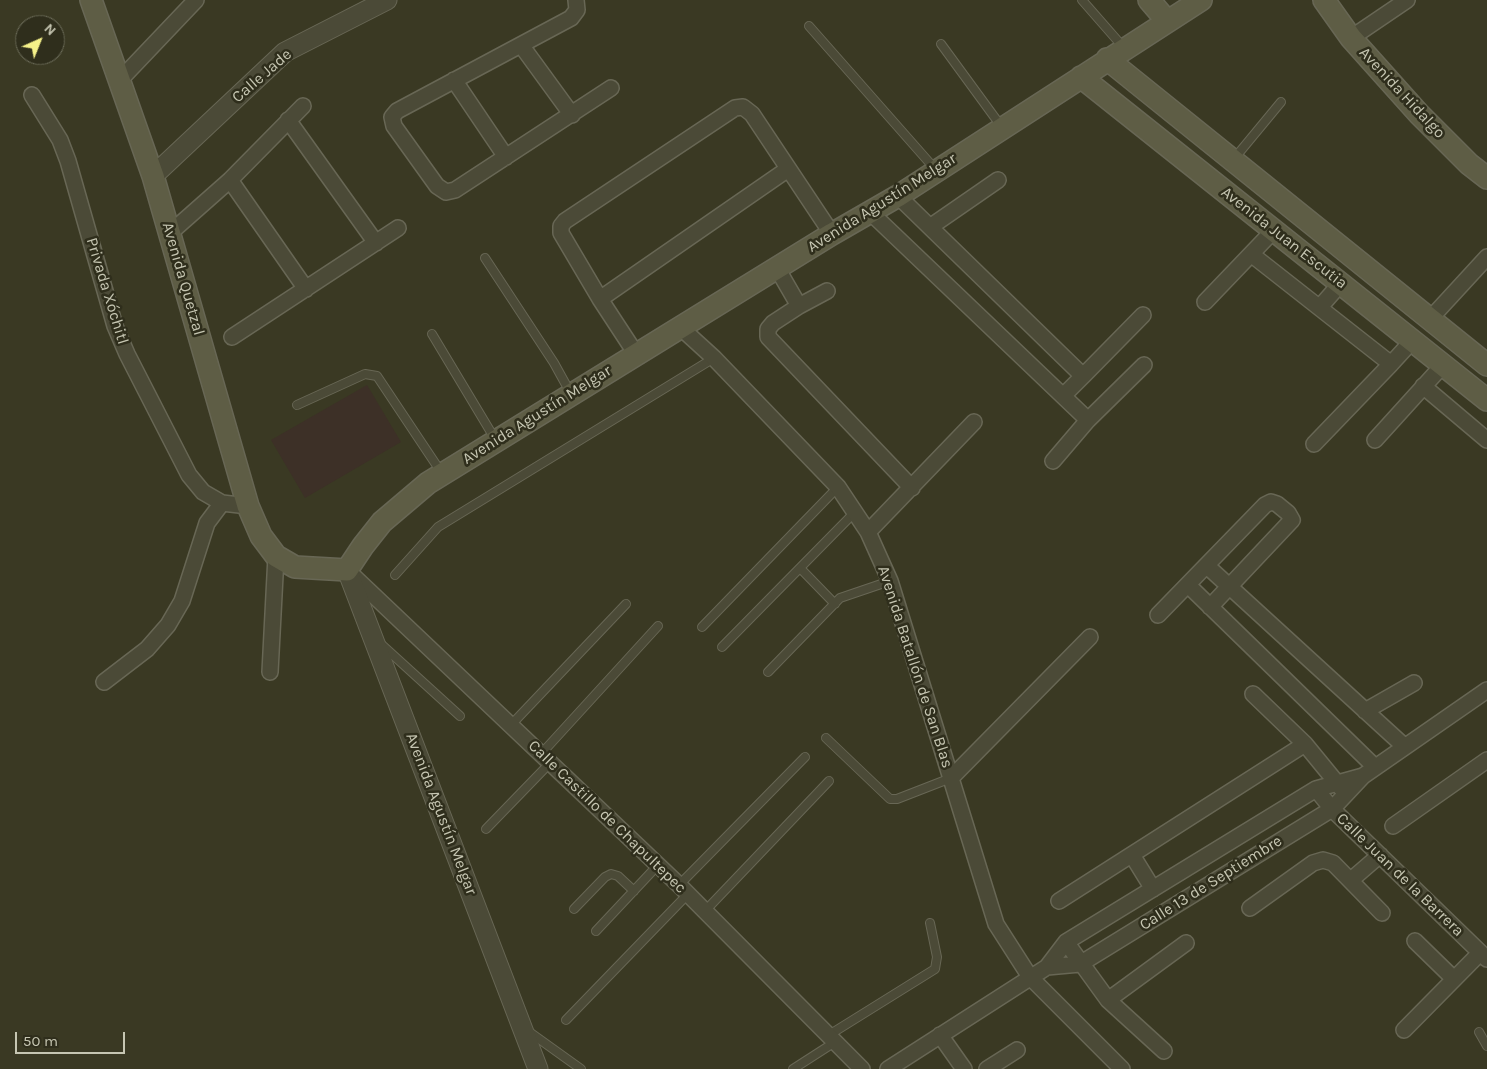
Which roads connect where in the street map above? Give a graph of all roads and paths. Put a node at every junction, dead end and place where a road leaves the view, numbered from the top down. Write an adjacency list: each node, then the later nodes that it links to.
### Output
1 (91, 0): 18 (main road, Avenida Quetzal)
2 (196, 0): 18 (street)
3 (388, 0): 30 (street, Calle Jade)
4 (576, 0): 14 (street)
5 (1082, 0): 15 (lane)
6 (1149, 0): 10 (main road)
7 (1201, 0): 10 (main road, Avenida Agustín Melgar)
8 (1324, 0): 12 (main road, Avenida Hidalgo)
9 (1407, 0): 12 (street)
10 (1167, 21): 15 (main road, Avenida Agustín Melgar)
11 (809, 26): 29 (lane)
12 (1351, 38): 31 (main road, Avenida Hidalgo)
13 (941, 44): 25 (lane)
14 (521, 45): 17 (street); 23 (street)
15 (1115, 54): 16 (main road, Avenida Agustín Melgar); 27 (main road, Avenida Juan Escutia)
16 (1081, 77): 25 (main road, Avenida Agustín Melgar); 38 (main road, Avenida Juan Escutia)
17 (454, 80): 26 (street); 26 (street)
18 (119, 81): 30 (main road, Avenida Quetzal)
19 (611, 88): 23 (street)
20 (32, 95): 81 (street, Privada Xóchitl)
21 (1281, 102): 27 (lane)
22 (303, 106): 24 (street)
23 (572, 115): 26 (street)
24 (288, 120): 32 (street); 41 (street)
25 (1002, 128): 29 (main road, Avenida Agustín Melgar)
26 (506, 157)
27 (1233, 161): 54 (main road, Avenida Juan Escutia)
28 (788, 169): 40 (street); 49 (street); 49 (street)
29 (936, 171): 34 (main road, Avenida Agustín Melgar)
30 (153, 176): 39 (main road, Avenida Quetzal)
31 (1487, 178)
32 (230, 180): 39 (street); 47 (street)
33 (998, 180): 36 (street)
34 (898, 196): 35 (main road, Avenida Agustín Melgar); 36 (street)
35 (870, 212): 40 (main road, Avenida Agustín Melgar); 68 (street)
36 (930, 227): 65 (street)
37 (398, 228): 41 (street)
38 (1274, 230): 42 (street); 46 (main road, Avenida Juan Escutia)
39 (170, 233): 82 (main road, Avenida Quetzal)
40 (832, 234): 45 (main road, Avenida Agustín Melgar)
41 (376, 242): 47 (street)
42 (1251, 254): 50 (street); 52 (street)
43 (1487, 257): 54 (street)
44 (485, 258): 67 (lane)
45 (777, 268): 51 (street); 55 (main road, Avenida Agustín Melgar)
46 (1341, 283): 52 (street); 58 (main road, Avenida Juan Escutia)
47 (306, 289): 57 (street)
48 (827, 291): 51 (street)
49 (600, 299): 59 (street)
50 (1205, 302)
51 (799, 306): 80 (street)
52 (1320, 307): 62 (street)
53 (1143, 315): 65 (street)
54 (1430, 320): 61 (main road, Avenida Juan Escutia)
55 (680, 327): 59 (main road, Avenida Agustín Melgar); 60 (street, Avenida Batallón de San Blas)
56 (432, 334): 75 (lane)
57 (232, 337)
58 (1413, 340): 62 (street); 63 (main road, Avenida Juan Escutia)
59 (636, 354): 67 (main road, Avenida Agustín Melgar)
60 (714, 358): 79 (street, Avenida Batallón de San Blas); 89 (lane)
61 (1486, 362)
62 (1391, 364): 76 (street)
63 (1443, 364): 66 (street); 69 (main road, Avenida Juan Escutia)
64 (1144, 365): 71 (street)
65 (1083, 376): 68 (street)
66 (1423, 386): 73 (street); 74 (street)
67 (571, 394): 75 (main road, Avenida Agustín Melgar)
68 (1063, 396): 71 (street)
69 (1487, 400)
70 (297, 404): 78 (lane)
71 (1088, 420): 77 (street)
72 (974, 422): 80 (street)
73 (1375, 440)
74 (1487, 440)
75 (496, 441): 78 (main road, Avenida Agustín Melgar)
76 (1314, 444)
77 (1053, 461)
78 (442, 474): 88 (main road, Avenida Agustín Melgar)
79 (838, 486): 83 (street, Avenida Batallón de San Blas); 98 (lane)
80 (912, 488): 84 (street)
81 (222, 503): 82 (street, Privada Xóchitl); 104 (street)
82 (248, 506): 85 (main road, Avenida Quetzal)
83 (855, 512): 84 (street, Avenida Batallón de San Blas); 87 (lane)
84 (868, 532): 90 (street, Avenida Batallón de San Blas)
85 (276, 556): 88 (main road, Avenida Quetzal); 102 (street)
86 (1207, 566): 91 (street); 92 (street); 92 (street)
87 (800, 568): 94 (lane); 101 (lane)
88 (347, 570): 100 (street, Avenida Agustín Melgar); 110 (street, Calle Castillo de Chapultepec)
89 (395, 575)
90 (890, 581): 94 (lane); 118 (street, Avenida Batallón de San Blas)
91 (1188, 585): 95 (street); 96 (street)
92 (1229, 586): 95 (street); 108 (street)
93 (626, 604): 110 (lane)
94 (834, 604): 103 (lane)
95 (1210, 607): 117 (street)
96 (1158, 615)
97 (658, 626): 115 (lane)
98 (702, 627)
99 (1090, 637): 118 (street)
100 (374, 639): 109 (lane); 150 (street, Avenida Agustín Melgar)
101 (722, 647)
102 (270, 672)
103 (768, 672)
104 (104, 682)
105 (1414, 683): 108 (street)
106 (1487, 690): 113 (street, Calle 13 de Septiembre)
107 (1253, 694): 112 (street)
108 (1365, 711): 113 (street)
109 (460, 716)
110 (510, 726): 115 (street, Calle Castillo de Chapultepec)
111 (826, 738): 118 (lane)
112 (1304, 744): 120 (street); 126 (street)
113 (1404, 746): 117 (street, Calle 13 de Septiembre)
114 (805, 757): 131 (lane)
115 (545, 758): 125 (lane); 128 (street, Calle Castillo de Chapultepec)
116 (1487, 760): 124 (street)
117 (1369, 772): 120 (street, Calle 13 de Septiembre); 122 (street, Calle 13 de Septiembre)
118 (951, 778): 146 (street, Avenida Batallón de San Blas)
119 (829, 781): 136 (lane)
120 (1336, 782): 121 (street, Calle 13 de Septiembre); 122 (street)
121 (1316, 789): 123 (street, Calle Juan de la Barrera); 130 (street, Calle 13 de Septiembre)
122 (1346, 795): 123 (street, Calle 13 de Septiembre)
123 (1332, 809): 127 (street, Calle Juan de la Barrera); 144 (street, Calle 13 de Septiembre)
124 (1393, 826)
125 (486, 829)
126 (1132, 855): 130 (street); 133 (street)
127 (1380, 855): 129 (street); 143 (street, Calle Juan de la Barrera)
128 (658, 865): 131 (street, Calle Castillo de Chapultepec); 132 (lane)
129 (1351, 880): 134 (street); 137 (street)
130 (1153, 889): 141 (street, Calle 13 de Septiembre)
131 (684, 890): 136 (street, Calle Castillo de Chapultepec); 149 (lane)
132 (634, 891): 135 (lane); 139 (lane)
133 (1059, 901)
134 (1250, 908)
135 (574, 909)
136 (704, 911): 154 (street, Calle Castillo de Chapultepec)
137 (1382, 913)
138 (930, 924): 154 (lane)
139 (596, 931)
140 (1415, 940): 147 (street)
141 (1066, 942): 144 (street); 145 (street, Calle 13 de Septiembre)
142 (1186, 943): 148 (street)
143 (1483, 956): 147 (street)
144 (1080, 964): 145 (street, Calle 13 de Septiembre); 148 (street)
145 (1047, 967): 146 (street, Calle 13 de Septiembre)
146 (1030, 977): 153 (street, Calle 13 de Septiembre); 165 (street, Avenida Batallón de San Blas)
147 (1454, 979): 151 (street)
148 (1108, 1000): 157 (street)
149 (566, 1020)
150 (522, 1027): 158 (street, Avenida Agustín Melgar); 159 (lane)
151 (1404, 1030)
152 (1479, 1032): 155 (lane)
153 (940, 1035): 162 (street, Calle 13 de Septiembre); 163 (street)
154 (832, 1038): 160 (lane); 161 (street, Calle Castillo de Chapultepec)
155 (1487, 1046)
156 (1016, 1050): 164 (street)
157 (1164, 1051)
158 (538, 1069)
159 (581, 1069)
160 (793, 1069)
161 (862, 1069)
162 (888, 1069)
163 (964, 1069)
164 (987, 1069)
165 (1122, 1069)

